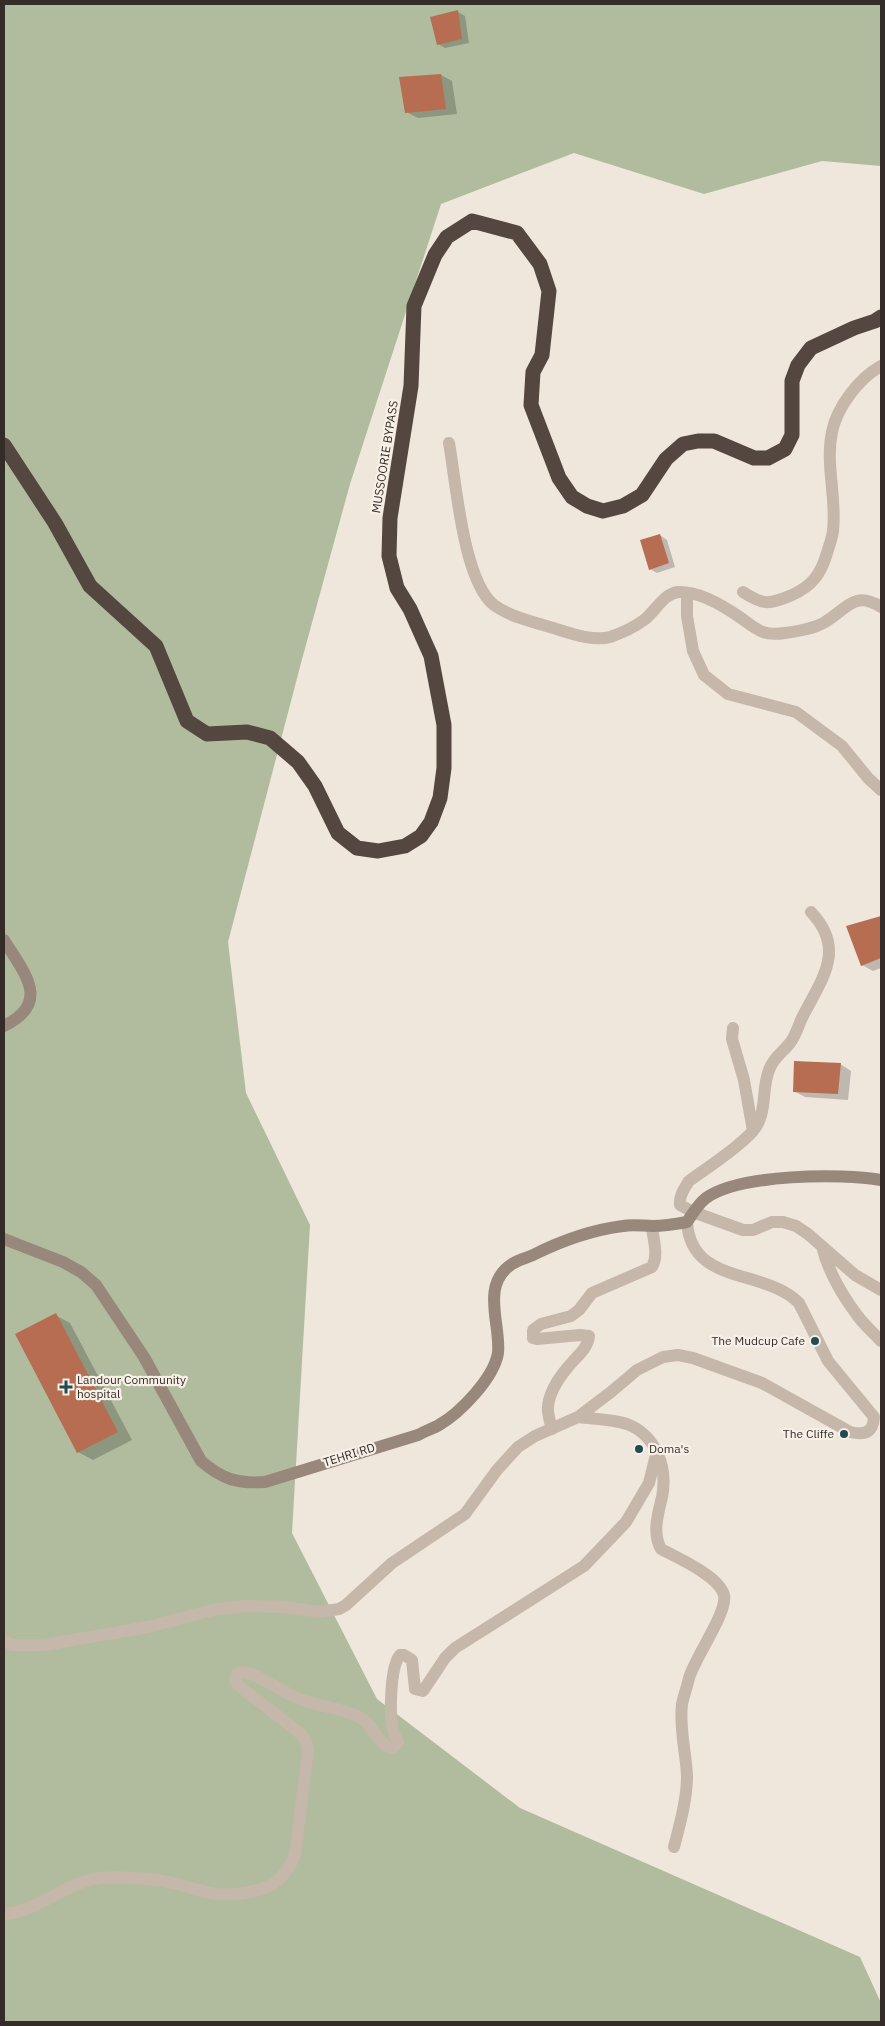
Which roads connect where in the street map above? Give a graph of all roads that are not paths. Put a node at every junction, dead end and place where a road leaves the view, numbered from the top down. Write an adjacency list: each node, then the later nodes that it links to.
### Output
1 (881, 317): 4 (highway, MUSSOORIE BYPASS)
2 (881, 366): 5 (street)
3 (450, 443): 6 (street)
4 (4, 445)
5 (742, 592)
6 (687, 593): 7 (street); 8 (street)
7 (881, 607)
8 (881, 790)
9 (811, 912): 13 (street)
10 (4, 940): 11 (street)
11 (4, 1026)
12 (733, 1028): 13 (street)
13 (753, 1131): 15 (street)
14 (881, 1180): 15 (street)
15 (690, 1217): 16 (street, TEHRI RD); 18 (street); 21 (street)
16 (652, 1226): 17 (street, TEHRI RD); 22 (street)
17 (4, 1239)
18 (822, 1246): 19 (street); 20 (street)
19 (881, 1290)
20 (881, 1341)
21 (578, 1417): 22 (street); 23 (street)
22 (552, 1429): 24 (street)
23 (657, 1452): 25 (street); 26 (street)
24 (4, 1641)
25 (674, 1847)
26 (4, 1914)

